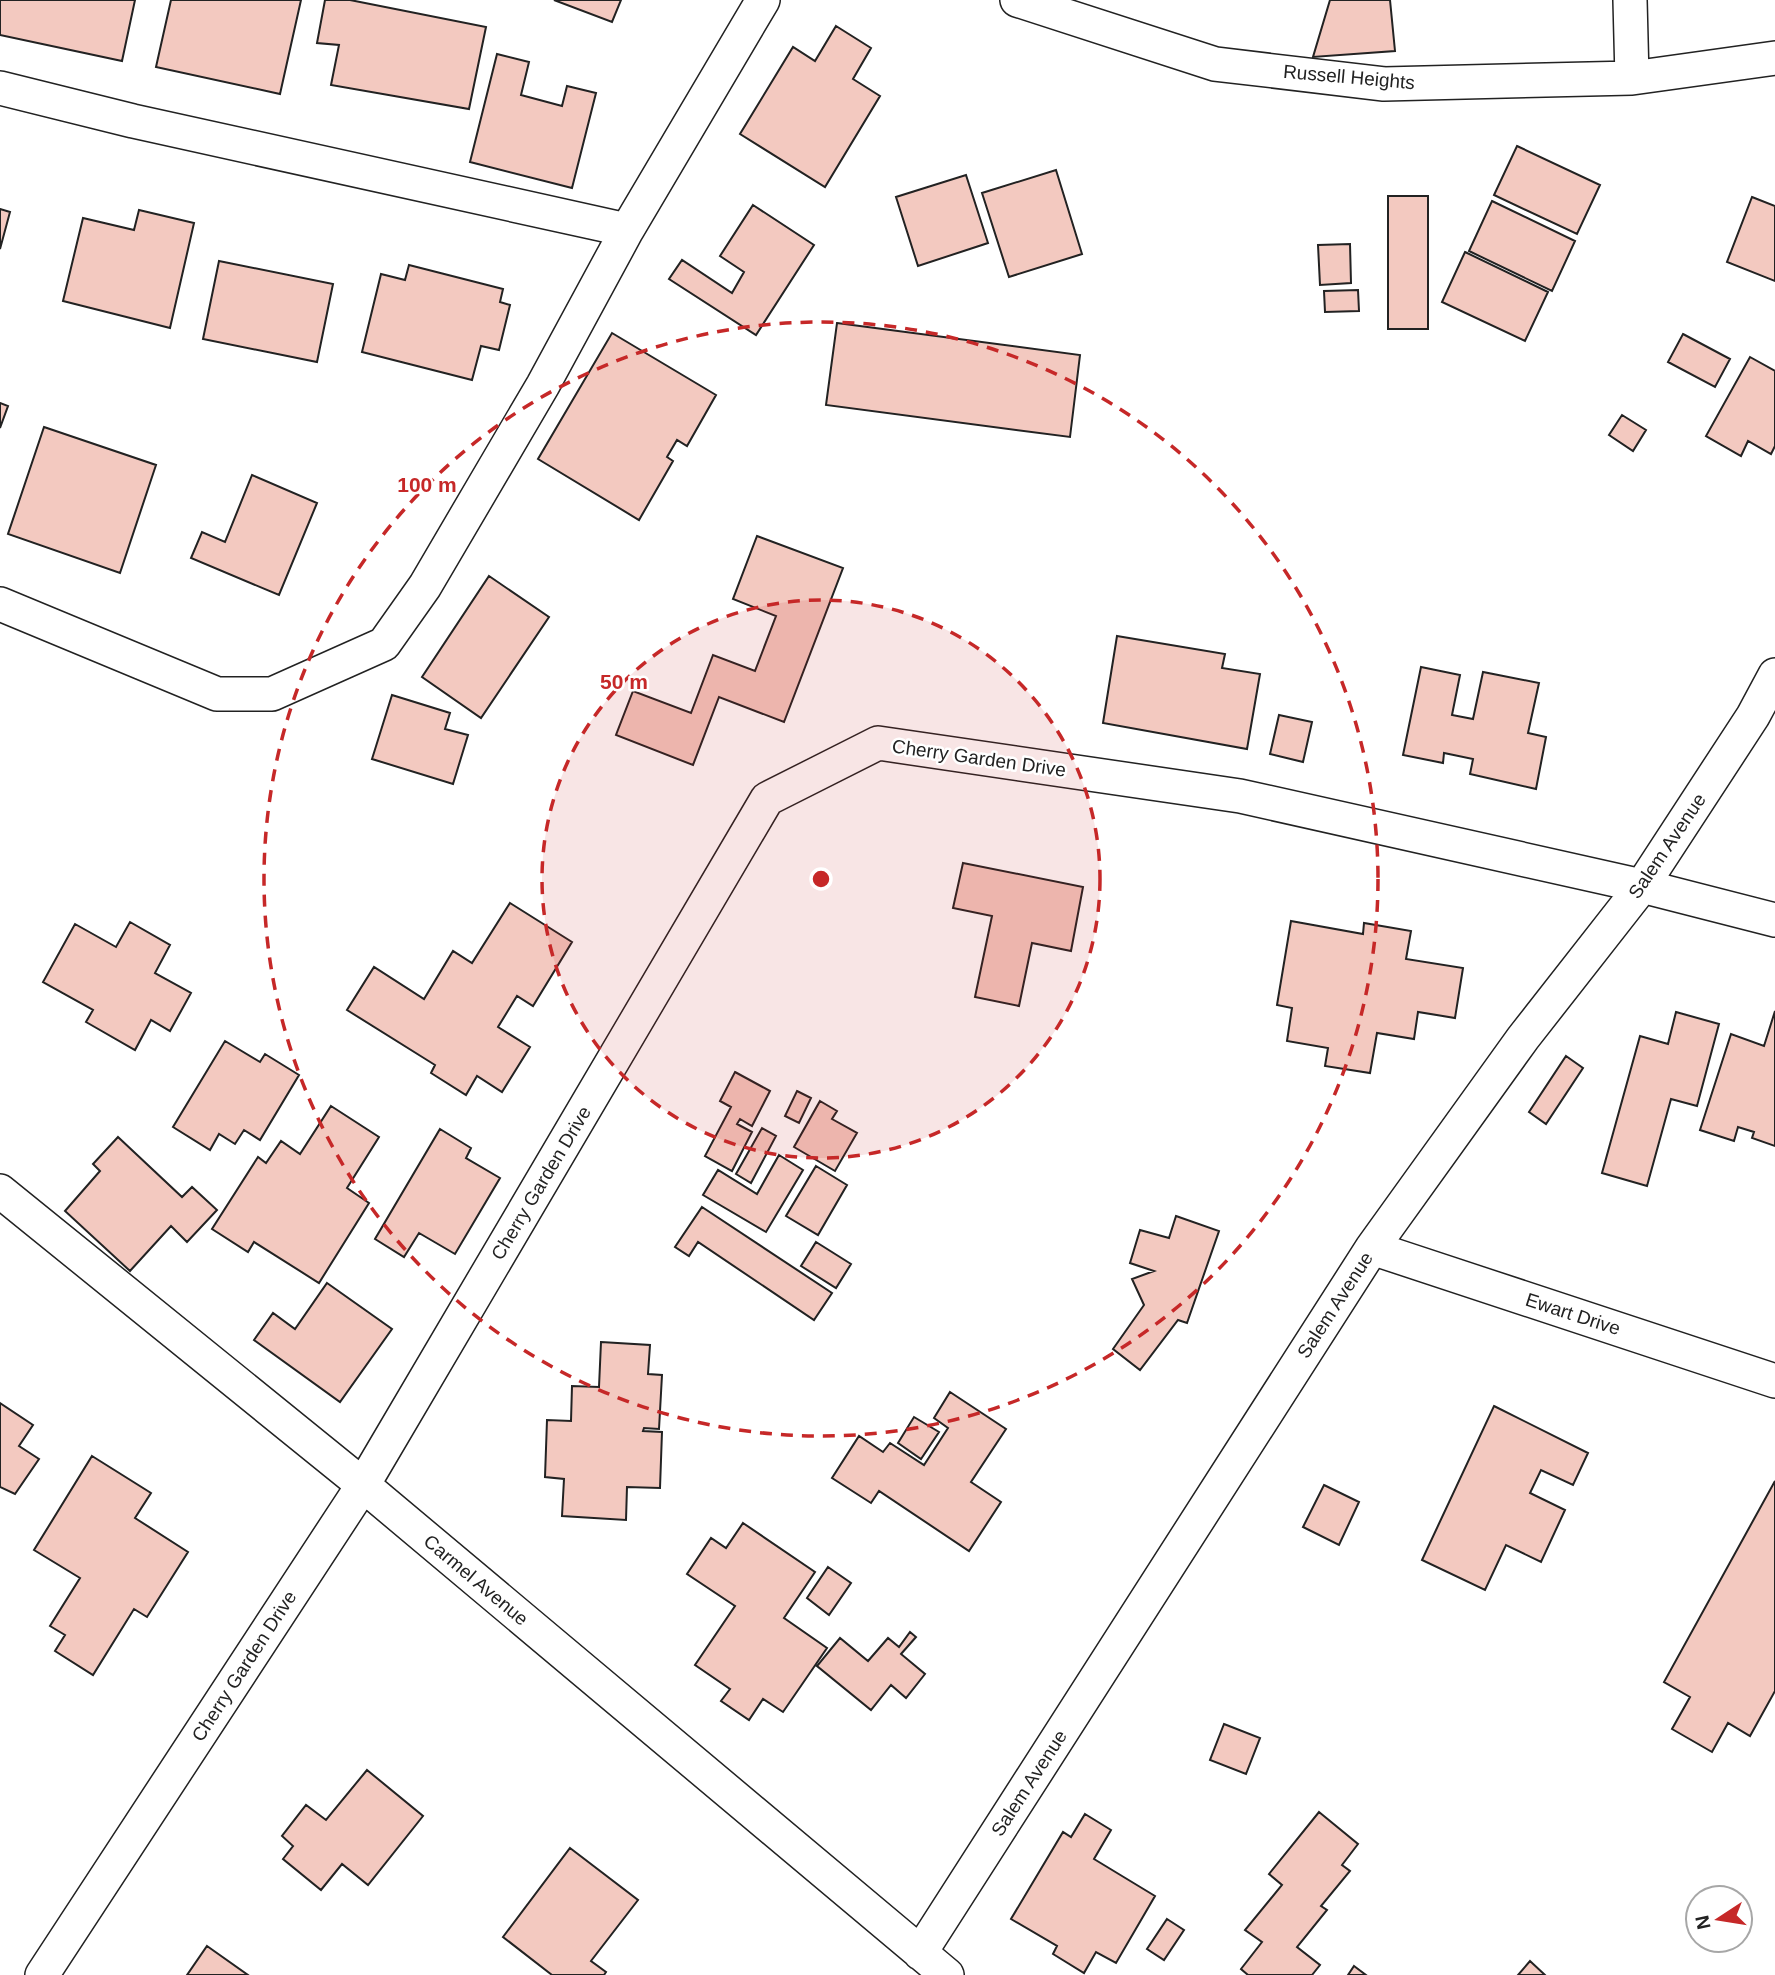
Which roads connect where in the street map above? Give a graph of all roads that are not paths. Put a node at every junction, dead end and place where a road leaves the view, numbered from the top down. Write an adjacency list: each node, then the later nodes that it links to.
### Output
1 (763, 0): 7 (street)
2 (1017, 0): 5 (street, Russell Heights)
3 (1630, 0): 5 (street)
4 (1775, 58): 5 (street, Russell Heights)
5 (1632, 78)
6 (0, 88): 7 (street)
7 (627, 230): 8 (street)
8 (0, 604)
9 (1775, 675): 10 (street, Salem Avenue)
10 (1642, 886): 11 (street, Cherry Garden Drive); 13 (street, Salem Avenue); 15 (street, Cherry Garden Drive)
11 (1775, 920)
12 (0, 1191): 15 (street, Carmel Avenue)
13 (1372, 1248): 14 (street, Ewart Drive); 16 (street, Salem Avenue)
14 (1775, 1381)
15 (363, 1485): 16 (street, Carmel Avenue); 17 (street, Cherry Garden Drive)
16 (920, 1953): 18 (street, Carmel Avenue)
17 (42, 1975)
18 (947, 1975)

